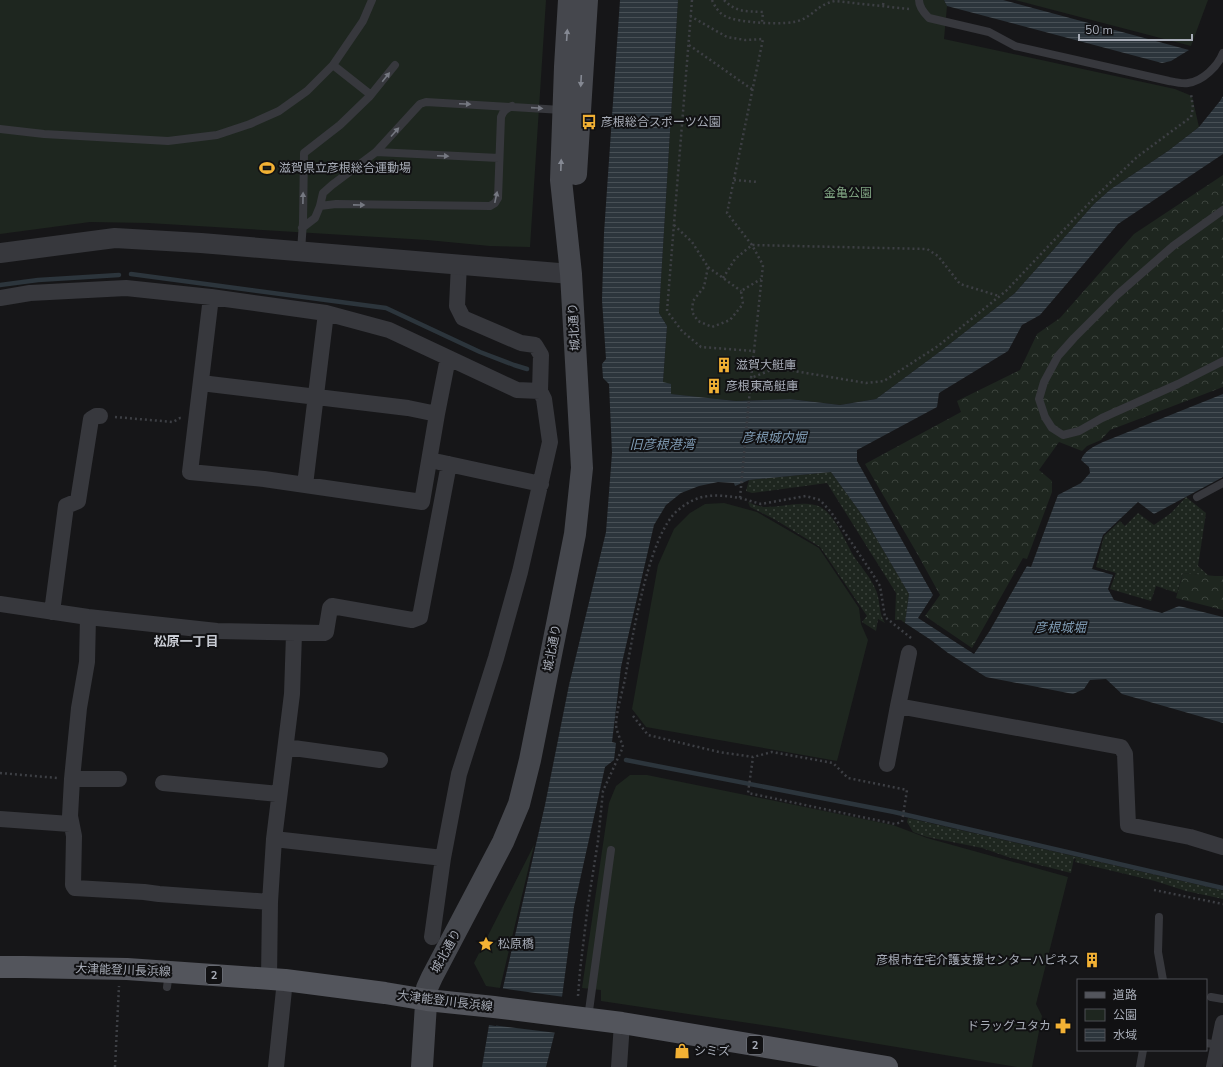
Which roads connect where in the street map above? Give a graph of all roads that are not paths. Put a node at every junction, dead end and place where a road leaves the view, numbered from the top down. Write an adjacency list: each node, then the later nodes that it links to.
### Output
1 (372, 0): 6 (lane)
2 (570, 0): 10 (main road, 城北通り, one-way to 2)
3 (587, 0): 20 (main road, 城北通り, one-way to 20)
4 (919, 0): 5 (lane)
5 (1223, 53)
6 (333, 65): 8 (lane); 11 (lane)
7 (396, 65): 8 (lane, one-way to 7)
8 (371, 95): 16 (lane, one-way to 8)
9 (512, 106): 10 (lane, one-way to 10); 12 (lane, one-way to 9); 13 (lane)
10 (563, 110): 20 (main road, 城北通り, one-way to 10)
11 (0, 129)
12 (376, 152): 13 (lane, one-way to 13); 14 (lane)
13 (499, 158): 14 (lane, one-way to 13)
14 (320, 206): 16 (lane)
15 (1223, 210): 25 (lane)
16 (302, 228): 17 (lane)
17 (301, 251): 18 (street); 19 (street)
18 (0, 253)
19 (459, 264): 20 (street); 27 (street)
20 (571, 274): 64 (main road, 城北通り)
21 (0, 298): 22 (street)
22 (211, 298): 23 (street); 26 (street)
23 (326, 313): 24 (street); 28 (street)
24 (448, 358): 27 (street); 29 (street)
25 (1223, 361)
26 (201, 383): 28 (street); 35 (street)
27 (540, 391): 34 (street)
28 (316, 397): 29 (street); 35 (street)
29 (437, 414): 31 (street)
30 (100, 416): 38 (street)
31 (430, 460): 32 (street); 35 (street)
32 (449, 464): 34 (street); 40 (street)
33 (1223, 483): 36 (lane)
34 (541, 484): 55 (street)
35 (305, 485)
36 (1197, 497)
37 (0, 604): 38 (street)
38 (52, 612): 39 (street)
39 (88, 617): 40 (street); 46 (street)
40 (294, 634): 43 (street)
41 (913, 648): 42 (street)
42 (898, 706): 44 (street); 53 (street)
43 (286, 747): 45 (street); 49 (street)
44 (890, 757)
45 (380, 760)
46 (72, 779): 47 (street); 51 (street)
47 (119, 779)
48 (163, 783): 49 (street)
49 (279, 794): 52 (street)
50 (0, 819): 51 (street)
51 (70, 824): 56 (street)
52 (274, 839): 55 (street); 56 (street)
53 (1223, 847)
54 (611, 850): 65 (lane)
55 (443, 858): 58 (street)
56 (270, 902): 61 (street)
57 (1159, 917): 60 (lane)
58 (432, 937)
59 (0, 967): 61 (main road, 大津能登川長浜線 / 2)
60 (1163, 979)
61 (277, 980): 64 (main road, 大津能登川長浜線 / 2); 70 (street)
62 (1211, 997): 63 (lane)
63 (1223, 999)
64 (427, 1000): 65 (main road, 大津能登川長浜線 / 2); 71 (main road, 城北通り)
65 (578, 1011): 66 (main road, 大津能登川長浜線 / 2)
66 (622, 1023): 72 (street); 73 (main road, 大津能登川長浜線 / 2)
67 (1223, 1023): 68 (street)
68 (1212, 1044): 75 (street)
69 (1143, 1051): 74 (lane)
70 (276, 1067)
71 (422, 1067)
72 (620, 1067)
73 (887, 1067)
74 (1140, 1067)
75 (1214, 1067)

